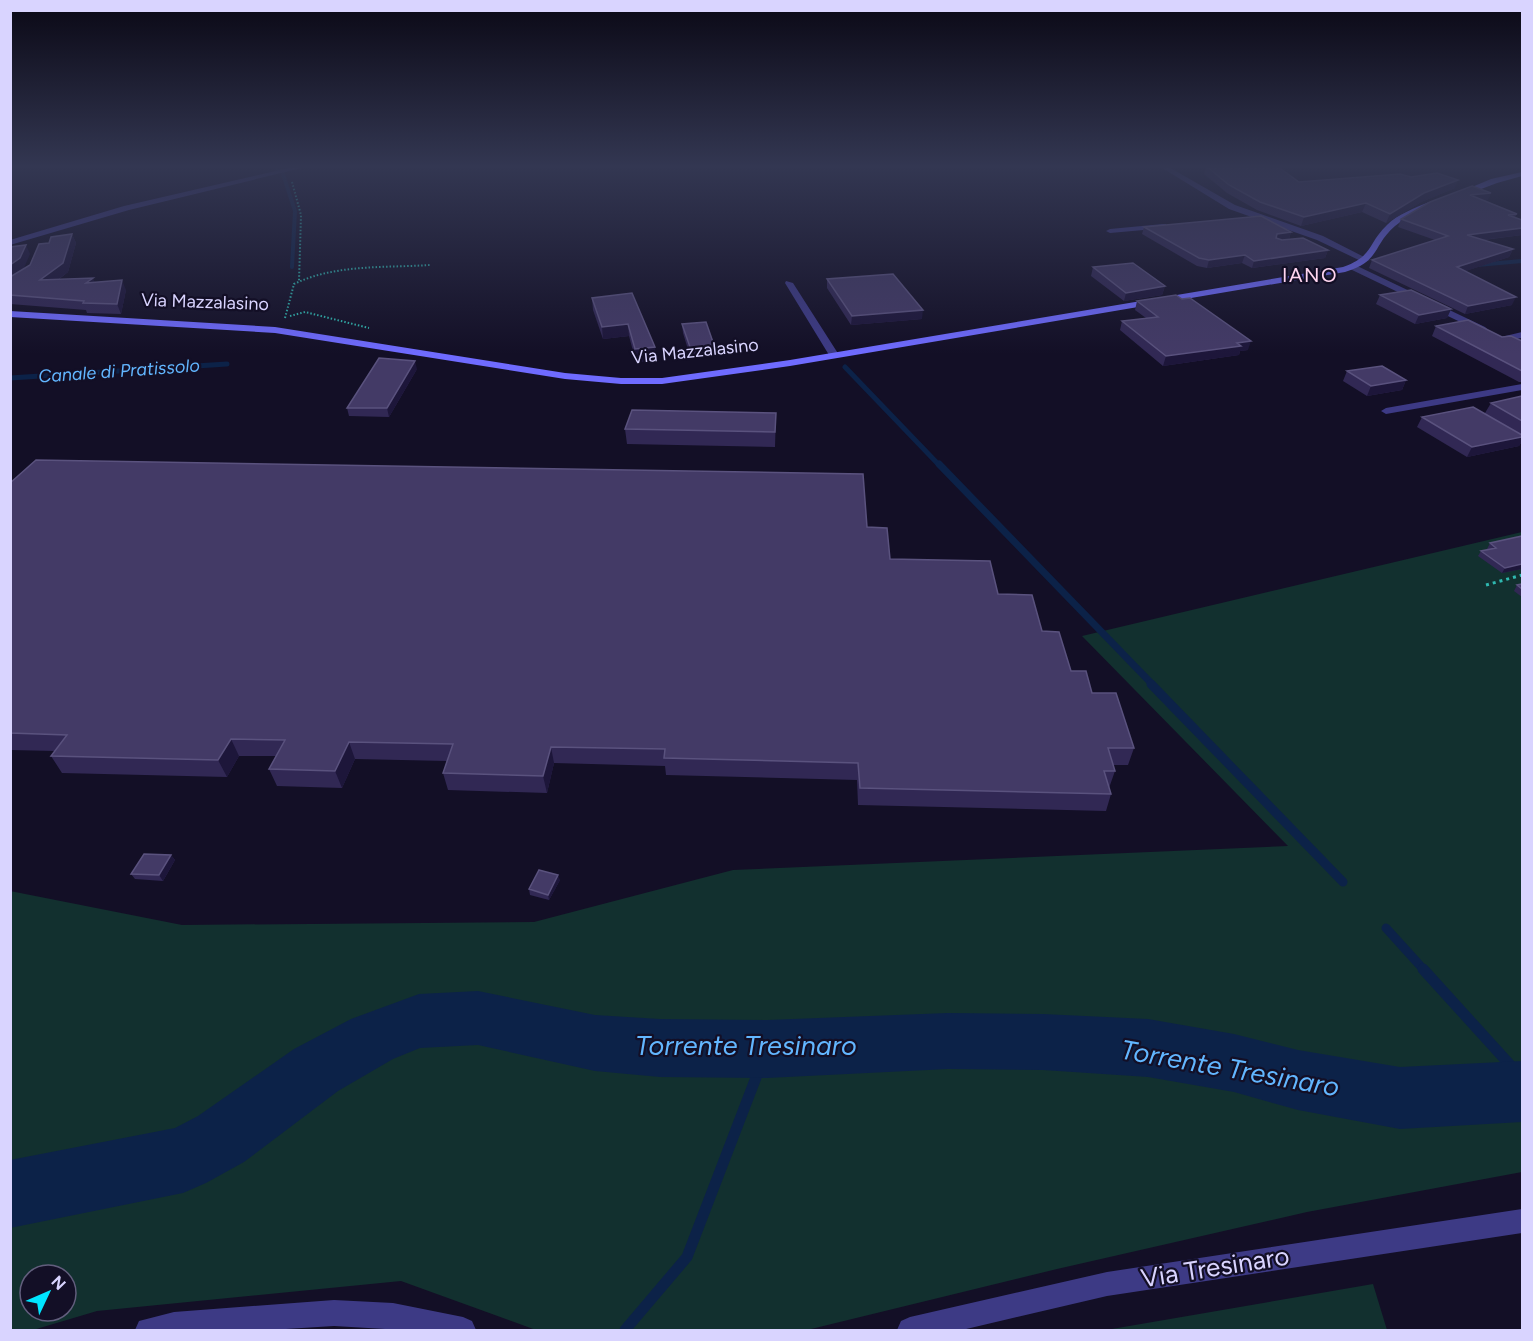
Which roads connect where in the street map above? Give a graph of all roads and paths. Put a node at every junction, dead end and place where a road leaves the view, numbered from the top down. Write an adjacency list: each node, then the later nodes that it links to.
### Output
1 (67, 229): 7 (street)
2 (301, 229): 11 (path)
3 (1134, 229): 6 (street)
4 (1291, 229): 8 (street)
5 (1390, 229): 8 (main road, Via Mazzalasino)
6 (1110, 231)
7 (10, 243)
8 (1366, 260): 10 (main road, Via Mazzalasino)
9 (430, 266): 11 (path)
10 (1353, 267): 18 (street); 20 (main road, Via Mazzalasino)
11 (299, 281): 14 (path)
12 (789, 283): 20 (street)
13 (10, 314): 15 (main road, Via Mazzalasino)
14 (285, 318): 15 (path, Via Mazzalasino); 15 (path); 16 (path, Via Mazzalasino)
15 (276, 326): 20 (main road, Via Mazzalasino)
16 (374, 331)
17 (1522, 335): 18 (street)
18 (1502, 338): 19 (street)
19 (1522, 348)
20 (834, 355)
21 (1522, 387): 22 (street)
22 (1450, 400): 23 (street); 24 (street)
23 (1386, 411)
24 (1471, 412)
25 (1522, 576): 26 (path)
26 (1486, 585)
27 (1522, 1221): 30 (street, Via Tresinaro)
28 (148, 1330): 29 (street)
29 (463, 1330)
30 (910, 1330)

